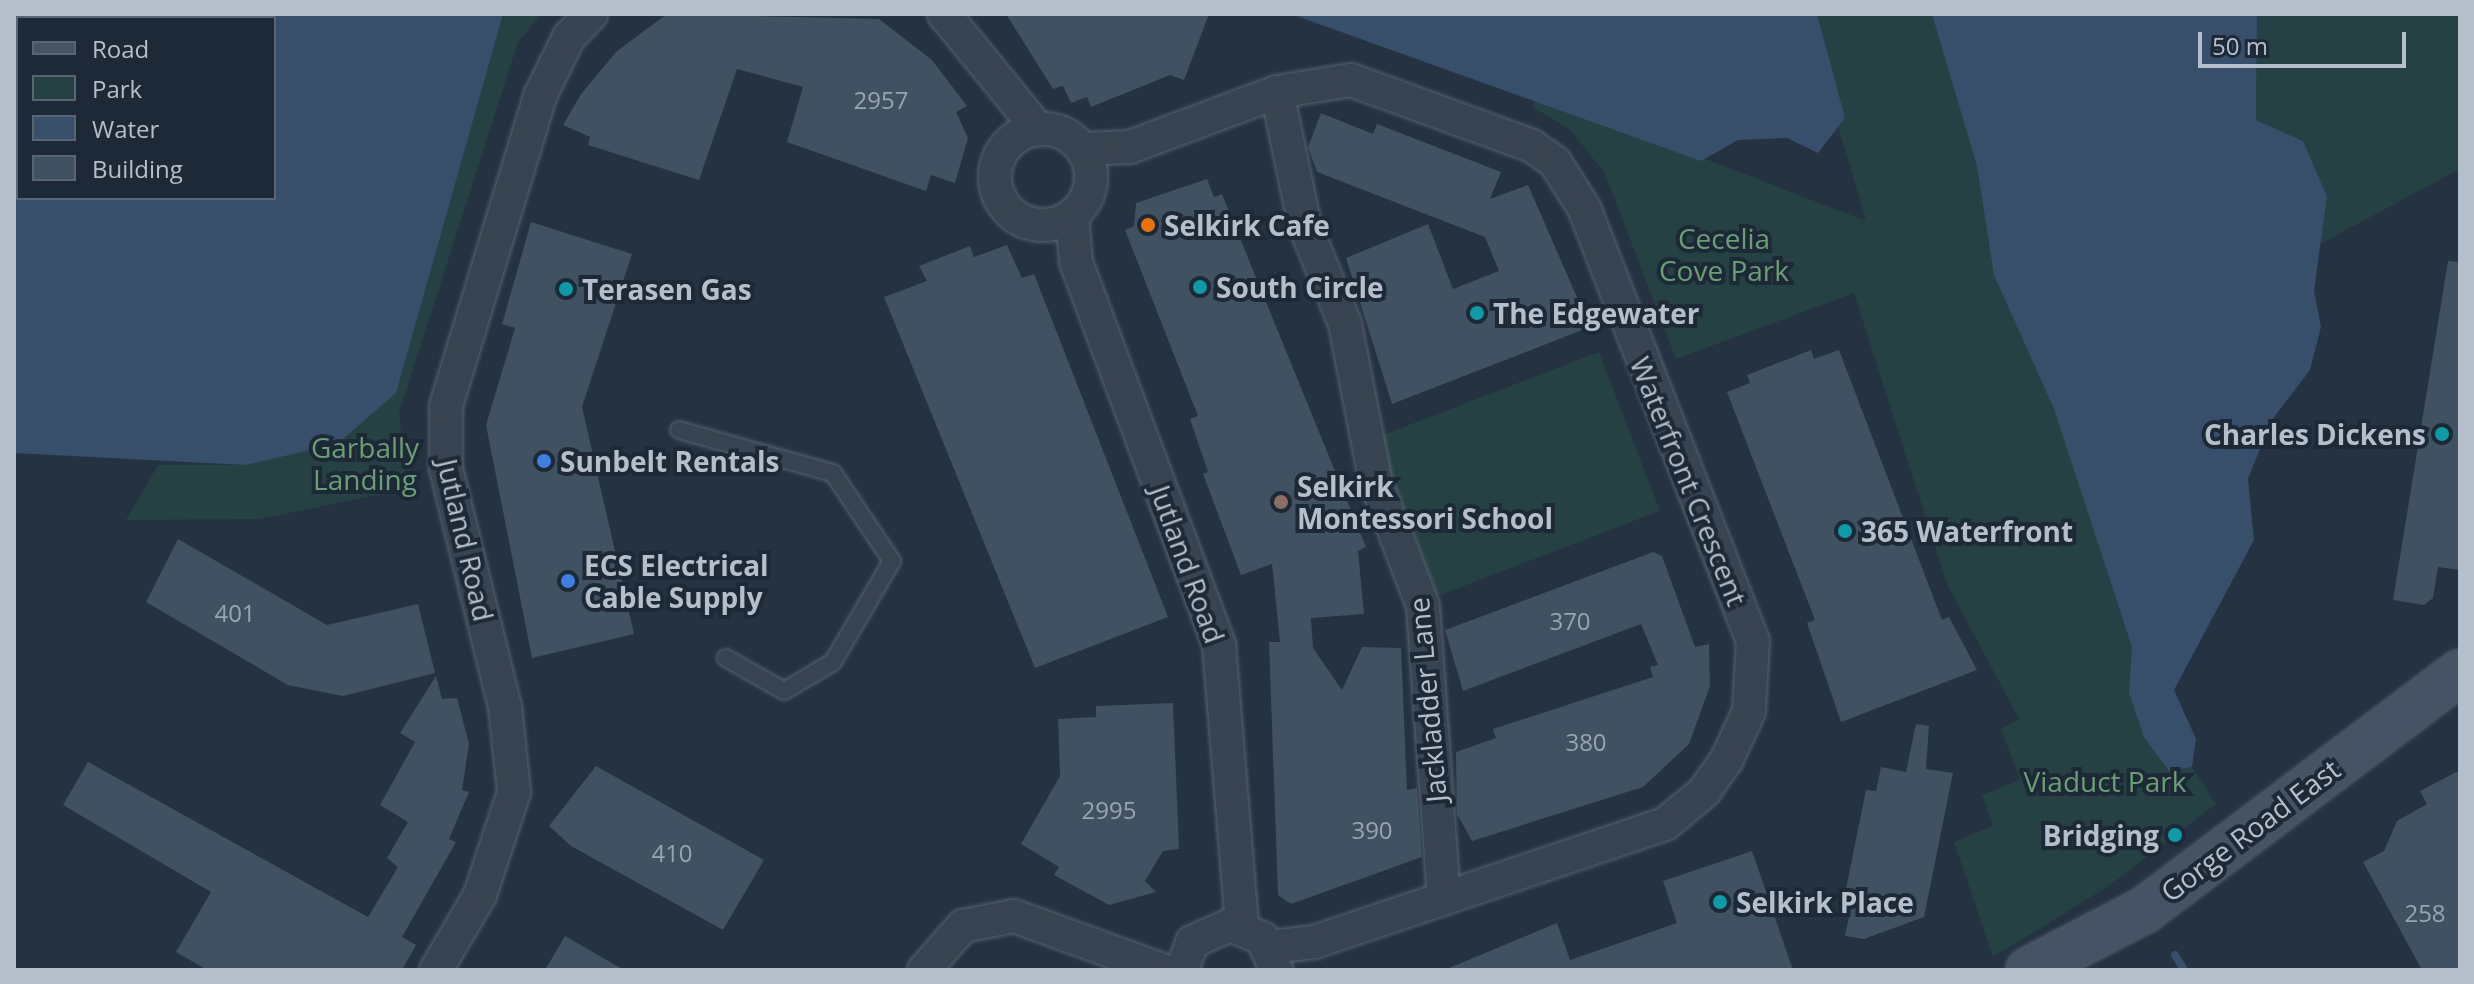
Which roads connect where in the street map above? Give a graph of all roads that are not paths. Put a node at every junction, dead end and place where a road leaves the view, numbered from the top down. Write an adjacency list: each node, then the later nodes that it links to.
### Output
1 (591, 14): 14 (street, Jutland Road)
2 (944, 14): 4 (street)
3 (1277, 92): 5 (street, Waterfront Crescent); 10 (street, Jackladder Lane); 10 (street, Waterfront Crescent)
4 (1026, 134): 5 (street); 6 (street)
5 (1087, 163): 6 (street)
6 (1058, 221): 11 (street, Jutland Road)
7 (679, 430): 8 (lane)
8 (726, 658)
9 (2460, 672): 16 (main road, Gorge Road East)
10 (1444, 898): 12 (street, Waterfront Crescent)
11 (1230, 926): 12 (street); 13 (street)
12 (1273, 959)
13 (1169, 964): 15 (street)
14 (436, 970)
15 (924, 970)
16 (2029, 970)

